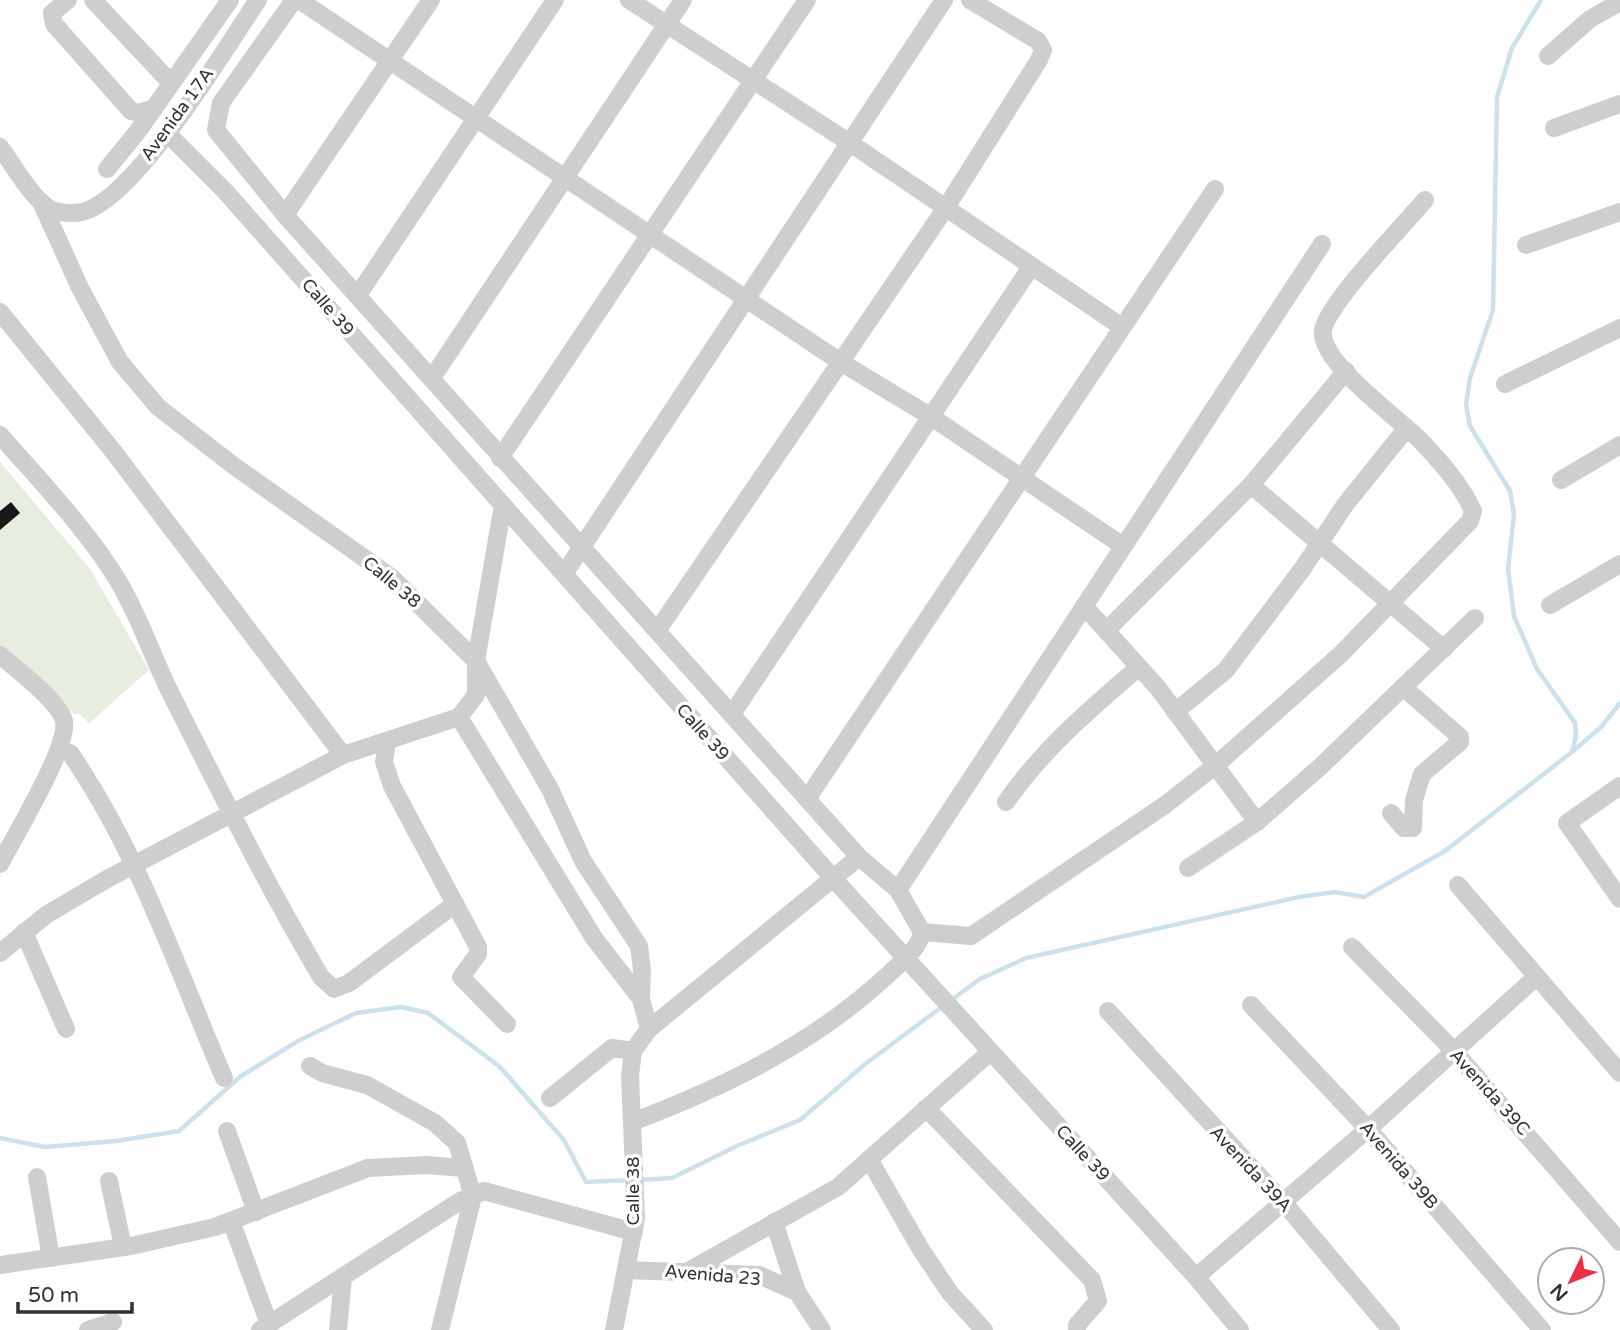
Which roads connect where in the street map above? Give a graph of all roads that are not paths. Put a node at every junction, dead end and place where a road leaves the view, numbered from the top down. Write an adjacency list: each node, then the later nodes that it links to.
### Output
1 (68, 0): 20 (street)
2 (93, 0): 18 (street)
3 (230, 0): 18 (street)
4 (258, 0): 23 (street, Avenida 17A)
5 (297, 0): 16 (street); 33 (street)
6 (431, 0): 16 (street)
7 (555, 0): 21 (street)
8 (629, 0): 14 (street)
9 (683, 0): 14 (street)
10 (807, 0): 17 (street)
11 (944, 0): 24 (street)
12 (970, 0): 31 (street)
13 (1620, 2): 15 (street)
14 (667, 25): 17 (street); 27 (street)
15 (1548, 56)
16 (390, 60): 21 (street); 33 (street)
17 (752, 82): 24 (street); 34 (street)
18 (171, 83): 20 (street)
19 (1620, 105): 22 (street)
20 (154, 108): 26 (street)
21 (478, 118): 27 (street); 38 (street)
22 (1554, 128)
23 (167, 133): 30 (street, Avenida 17A); 55 (street, Calle 39)
24 (849, 143): 31 (street); 39 (street)
25 (0, 147): 30 (street, Calle 38)
26 (107, 169)
27 (566, 176): 34 (street); 45 (street)
28 (1215, 190): 41 (street)
29 (1425, 200): 44 (street)
30 (42, 204): 69 (street, Calle 38)
31 (945, 209): 37 (street); 43 (street)
32 (1620, 212): 36 (street)
33 (285, 215): 38 (street)
34 (652, 233): 39 (street); 51 (street)
35 (1322, 244): 57 (street)
36 (1526, 245)
37 (1031, 267): 41 (street); 47 (street)
38 (358, 295): 45 (street)
39 (746, 298): 43 (street); 58 (street)
40 (0, 312): 77 (street)
41 (1122, 327): 52 (street)
42 (1620, 328): 46 (street)
43 (842, 363): 47 (street); 66 (street)
44 (1346, 371): 48 (street); 54 (street)
45 (432, 378): 51 (street)
46 (1505, 384)
47 (930, 416): 52 (street); 73 (street)
48 (1406, 429): 56 (street); 61 (street)
49 (0, 435): 82 (street)
50 (1620, 445): 53 (street)
51 (500, 458): 58 (street)
52 (1022, 478): 57 (street); 80 (street)
53 (1561, 480)
54 (1251, 485): 56 (street); 65 (street)
55 (503, 505): 60 (street, Calle 39); 69 (street)
56 (1319, 543): 61 (street); 72 (street)
57 (1123, 546): 63 (street)
58 (581, 547): 60 (street); 66 (street)
59 (1620, 564): 62 (street)
60 (564, 574): 89 (street, Calle 39)
61 (1389, 602): 67 (street); 78 (street)
62 (1550, 605)
63 (1084, 606): 65 (street); 91 (street)
64 (1475, 618): 67 (street)
65 (1107, 630): 70 (street)
66 (657, 631): 73 (street)
67 (1444, 649): 71 (street)
68 (0, 655): 86 (street)
69 (476, 661): 74 (street); 100 (street, Calle 38)
70 (1139, 667): 72 (street); 81 (street)
71 (1403, 687): 83 (street); 84 (street)
72 (1175, 712): 78 (street)
73 (732, 714): 80 (street)
74 (459, 717): 75 (street); 100 (street)
75 (387, 742): 77 (street); 93 (street)
76 (70, 753): 87 (street)
77 (342, 755): 82 (street)
78 (1216, 765): 84 (street); 95 (street)
79 (1620, 786): 92 (street)
80 (807, 799): 85 (street)
81 (1006, 802)
82 (232, 813): 87 (street); 93 (street)
83 (1391, 813)
84 (1257, 822): 88 (street)
85 (859, 857): 89 (street); 91 (street)
86 (0, 864)
87 (134, 865): 94 (street); 111 (street)
88 (1188, 868)
89 (832, 877): 98 (street, Calle 39); 105 (street)
90 (1458, 885): 99 (street)
91 (898, 890): 95 (street)
92 (1620, 899)
93 (455, 904): 103 (street)
94 (24, 932): 97 (street); 104 (street)
95 (922, 932): 98 (street)
96 (1352, 947): 107 (street, Avenida 39C)
97 (0, 953)
98 (906, 958): 108 (street, Calle 39); 114 (street)
99 (1535, 978): 107 (street); 110 (street)
100 (640, 999): 105 (street, Calle 38)
101 (1251, 1005): 115 (street, Avenida 39B)
102 (1108, 1011): 122 (street, Avenida 39A)
103 (507, 1024)
104 (66, 1029)
105 (649, 1029): 106 (street)
106 (634, 1051): 112 (street); 114 (street, Calle 38)
107 (1453, 1051): 115 (street); 127 (street, Avenida 39C)
108 (990, 1052): 113 (street); 134 (street, Calle 39)
109 (310, 1066): 118 (street)
110 (1620, 1073)
111 (224, 1078)
112 (551, 1098)
113 (926, 1108): 117 (street); 144 (street)
114 (632, 1122): 126 (street, Calle 38)
115 (1368, 1129): 122 (street); 147 (street, Avenida 39B)
116 (227, 1131): 123 (street)
117 (869, 1159): 125 (street); 143 (street)
118 (464, 1168): 121 (street); 123 (street)
119 (37, 1177): 129 (street)
120 (109, 1181): 128 (street)
121 (473, 1196): 126 (street); 133 (street); 140 (street)
122 (1284, 1203): 134 (street); 146 (street, Avenida 39A)
123 (256, 1212): 124 (street)
124 (230, 1221): 128 (street); 137 (street)
125 (774, 1222): 132 (street); 135 (street)
126 (634, 1232): 131 (street, Calle 38)
127 (1620, 1242)
128 (123, 1247): 129 (street)
129 (51, 1258): 130 (street)
130 (0, 1265)
131 (626, 1270): 132 (street, Avenida 23); 141 (street, Calle 38)
132 (690, 1270): 135 (street, Avenida 23)
133 (343, 1277): 137 (street); 139 (street)
134 (1196, 1277): 145 (street, Calle 39)
135 (797, 1292): 142 (street)
136 (113, 1322): 138 (street)
137 (264, 1327)
138 (88, 1330)
139 (338, 1330)
140 (440, 1330)
141 (614, 1330)
142 (822, 1330)
143 (984, 1330)
144 (1077, 1330)
145 (1240, 1330)
146 (1391, 1330)
147 (1542, 1330)

